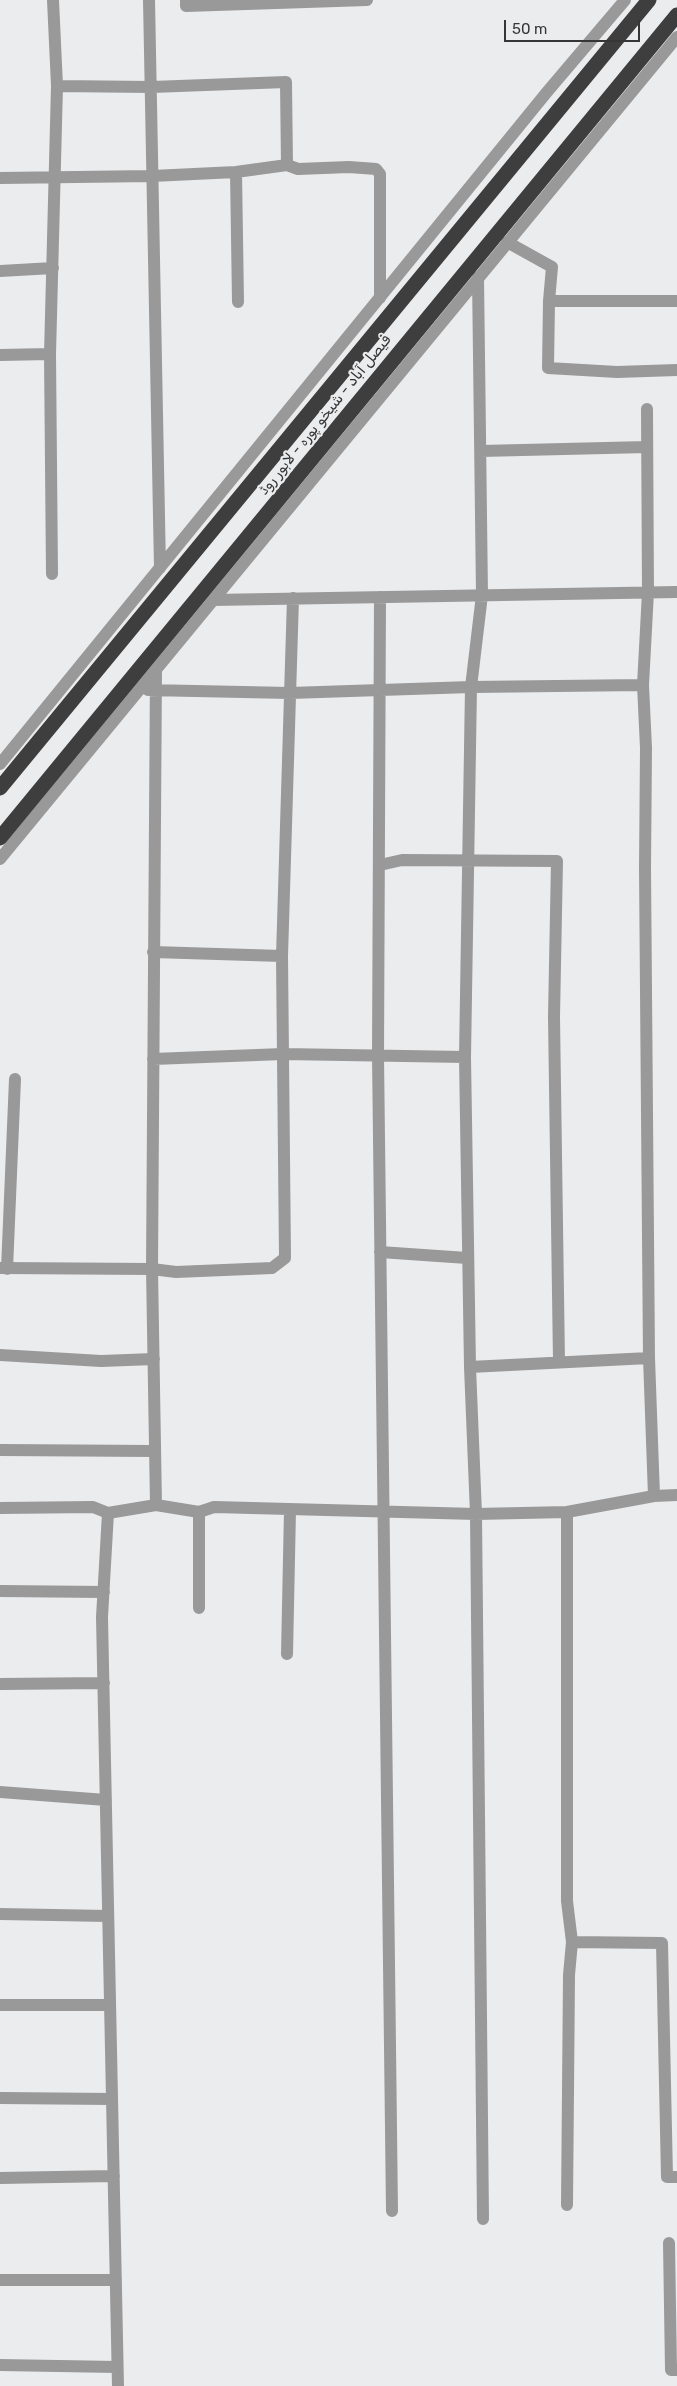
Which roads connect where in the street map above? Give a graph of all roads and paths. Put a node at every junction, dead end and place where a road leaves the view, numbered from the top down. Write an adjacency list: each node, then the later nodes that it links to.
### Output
1 (53, 0): 9 (street)
2 (149, 0): 10 (street)
3 (186, 0): 4 (street)
4 (367, 0)
5 (626, 0): 20 (street)
6 (649, 0): 46 (highway, فیصل آباد - شیخو پورہ - لاہور روڈ)
7 (677, 15): 47 (highway, فیصل آباد - شیخو پورہ - لاہور روڈ)
8 (677, 37): 16 (street)
9 (57, 86): 10 (street); 14 (street)
10 (152, 86): 11 (street); 13 (street)
11 (287, 165): 12 (street); 20 (street)
12 (236, 172): 13 (street); 23 (street)
13 (152, 176): 14 (street); 30 (street)
14 (55, 177): 15 (street); 17 (street)
15 (0, 178)
16 (507, 242): 19 (street); 21 (street)
17 (53, 268): 18 (street); 25 (street)
18 (0, 271)
19 (478, 277): 29 (street); 37 (street)
20 (380, 298): 30 (street)
21 (549, 300): 22 (street); 26 (street)
22 (677, 301)
23 (238, 302)
24 (0, 354): 25 (street)
25 (50, 354): 31 (street)
26 (677, 370)
27 (647, 408): 28 (street)
28 (647, 447): 29 (street); 32 (street)
29 (481, 451): 34 (street)
30 (160, 568): 45 (street)
31 (52, 574)
32 (648, 592): 33 (street); 34 (street); 39 (street)
33 (677, 592)
34 (482, 595): 35 (street); 40 (street)
35 (380, 597): 36 (street); 43 (street)
36 (293, 598): 37 (street); 44 (street)
37 (213, 600): 38 (street)
38 (156, 670): 41 (street); 42 (street)
39 (643, 685): 40 (street); 63 (street)
40 (471, 687): 43 (street); 49 (street)
41 (139, 690): 42 (street); 48 (street)
42 (156, 690): 44 (street); 51 (street)
43 (378, 692): 44 (street); 50 (street)
44 (290, 693): 52 (street)
45 (0, 764)
46 (0, 788)
47 (0, 838)
48 (0, 859)
49 (470, 862): 50 (street); 55 (street); 65 (street)
50 (380, 865): 54 (street)
51 (153, 952): 52 (street); 56 (street)
52 (282, 956): 53 (street)
53 (283, 1054): 54 (street); 56 (street); 61 (street)
54 (378, 1056): 55 (street); 58 (street)
55 (465, 1058): 59 (street)
56 (153, 1060): 61 (street)
57 (15, 1079): 60 (street)
58 (380, 1252): 59 (street); 75 (street)
59 (467, 1258): 66 (street)
60 (4, 1268): 61 (street)
61 (152, 1269): 64 (street)
62 (0, 1355): 64 (street)
63 (649, 1358): 65 (street); 70 (street)
64 (154, 1359): 68 (street)
65 (559, 1362): 66 (street)
66 (470, 1367): 78 (street)
67 (0, 1450): 68 (street)
68 (154, 1451): 71 (street)
69 (677, 1495): 70 (street)
70 (654, 1496): 76 (street)
71 (156, 1505): 74 (street); 77 (street)
72 (0, 1508): 77 (street)
73 (290, 1510): 74 (street); 75 (street); 82 (street)
74 (200, 1512): 81 (street)
75 (382, 1512): 78 (street); 98 (street)
76 (566, 1512): 78 (street); 89 (street)
77 (108, 1513): 80 (street)
78 (476, 1514): 99 (street)
79 (0, 1591): 80 (street)
80 (104, 1592): 83 (street)
81 (199, 1608)
82 (287, 1654)
83 (104, 1683): 84 (street); 86 (street)
84 (0, 1684)
85 (0, 1792): 86 (street)
86 (106, 1800): 88 (street)
87 (0, 1914): 88 (street)
88 (108, 1916): 91 (street)
89 (572, 1942): 95 (street); 97 (street)
90 (0, 2005): 91 (street)
91 (110, 2005): 93 (street)
92 (0, 2098): 93 (street)
93 (112, 2099): 94 (street)
94 (114, 2176): 96 (street); 102 (street)
95 (677, 2177)
96 (0, 2178)
97 (567, 2205)
98 (392, 2211)
99 (483, 2219)
100 (669, 2243): 105 (street)
101 (0, 2280): 102 (street)
102 (116, 2280): 104 (street)
103 (0, 2365): 104 (street)
104 (118, 2367): 106 (street)
105 (677, 2370)
106 (118, 2386)

